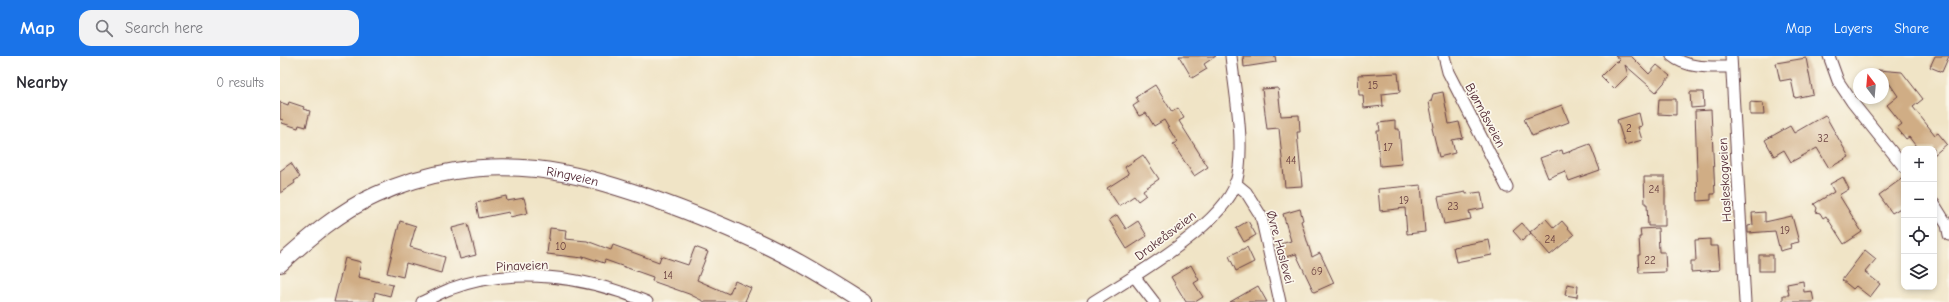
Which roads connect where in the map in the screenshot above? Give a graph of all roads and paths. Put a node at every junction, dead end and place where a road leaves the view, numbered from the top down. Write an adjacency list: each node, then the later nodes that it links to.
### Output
1 (1232, 56): 7 (street, Drakeåsveien)
2 (1444, 56): 8 (street, Bjørnåsveien)
3 (1672, 56): 5 (street)
4 (1829, 56): 6 (street)
5 (1730, 61): 19 (street, Hasleskogveien)
6 (1901, 163)
7 (1235, 183): 12 (street, Drakeåsveien); 18 (street, Øvre Haslevei)
8 (1507, 187)
9 (1937, 209): 10 (street)
10 (1949, 235)
11 (280, 264): 15 (main road, Ringveien)
12 (1134, 276): 16 (street, Drakeåsveien); 17 (street)
13 (422, 302): 14 (street, Pinaveien)
14 (646, 302)
15 (864, 302)
16 (1093, 302)
17 (1154, 302)
18 (1280, 302)
19 (1745, 302)

